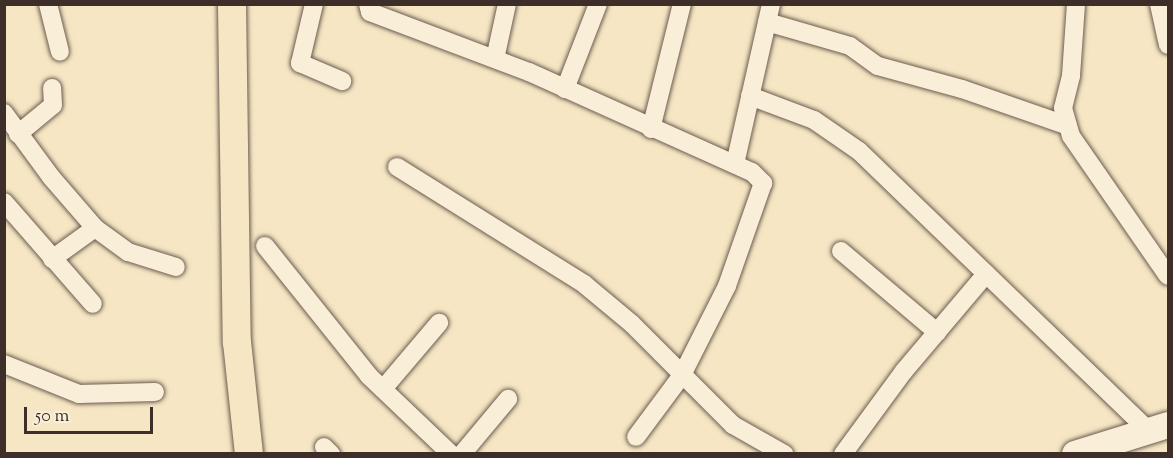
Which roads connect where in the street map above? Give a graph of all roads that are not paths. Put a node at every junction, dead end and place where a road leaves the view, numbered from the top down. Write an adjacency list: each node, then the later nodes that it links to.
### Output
1 (48, 4): 14 (street)
2 (220, 4): 44 (main road)
3 (232, 4): 45 (main road)
4 (314, 4): 16 (street)
5 (368, 4): 15 (street)
6 (507, 4): 15 (street)
7 (598, 4): 18 (street)
8 (682, 4): 22 (street)
9 (771, 4): 12 (street)
10 (1076, 4): 21 (street)
11 (1159, 4): 13 (street)
12 (767, 22): 19 (street); 21 (street)
13 (1168, 45)
14 (60, 52)
15 (495, 59): 18 (street)
16 (342, 81)
17 (52, 88): 23 (street)
18 (565, 89): 22 (street)
19 (750, 96): 24 (street); 32 (street)
20 (4, 113): 23 (street)
21 (1068, 126): 33 (street)
22 (651, 129): 24 (street)
23 (18, 134): 27 (street)
24 (735, 164): 38 (street)
25 (397, 167): 38 (street)
26 (4, 202): 30 (street)
27 (95, 228): 30 (street); 31 (street)
28 (265, 246): 39 (street)
29 (841, 251): 36 (street)
30 (52, 259): 34 (street)
31 (176, 267)
32 (986, 274): 36 (street); 42 (street)
33 (1168, 276)
34 (93, 304)
35 (439, 323): 39 (street)
36 (937, 332): 49 (street)
37 (4, 364): 40 (street)
38 (682, 375): 43 (street); 48 (street)
39 (383, 389): 46 (street)
40 (155, 392)
41 (508, 399): 47 (street)
42 (1159, 428): 50 (main road)
43 (636, 437)
44 (232, 453)
45 (249, 453)
46 (451, 453)
47 (462, 453)
48 (784, 453)
49 (843, 453)
50 (1075, 453)

